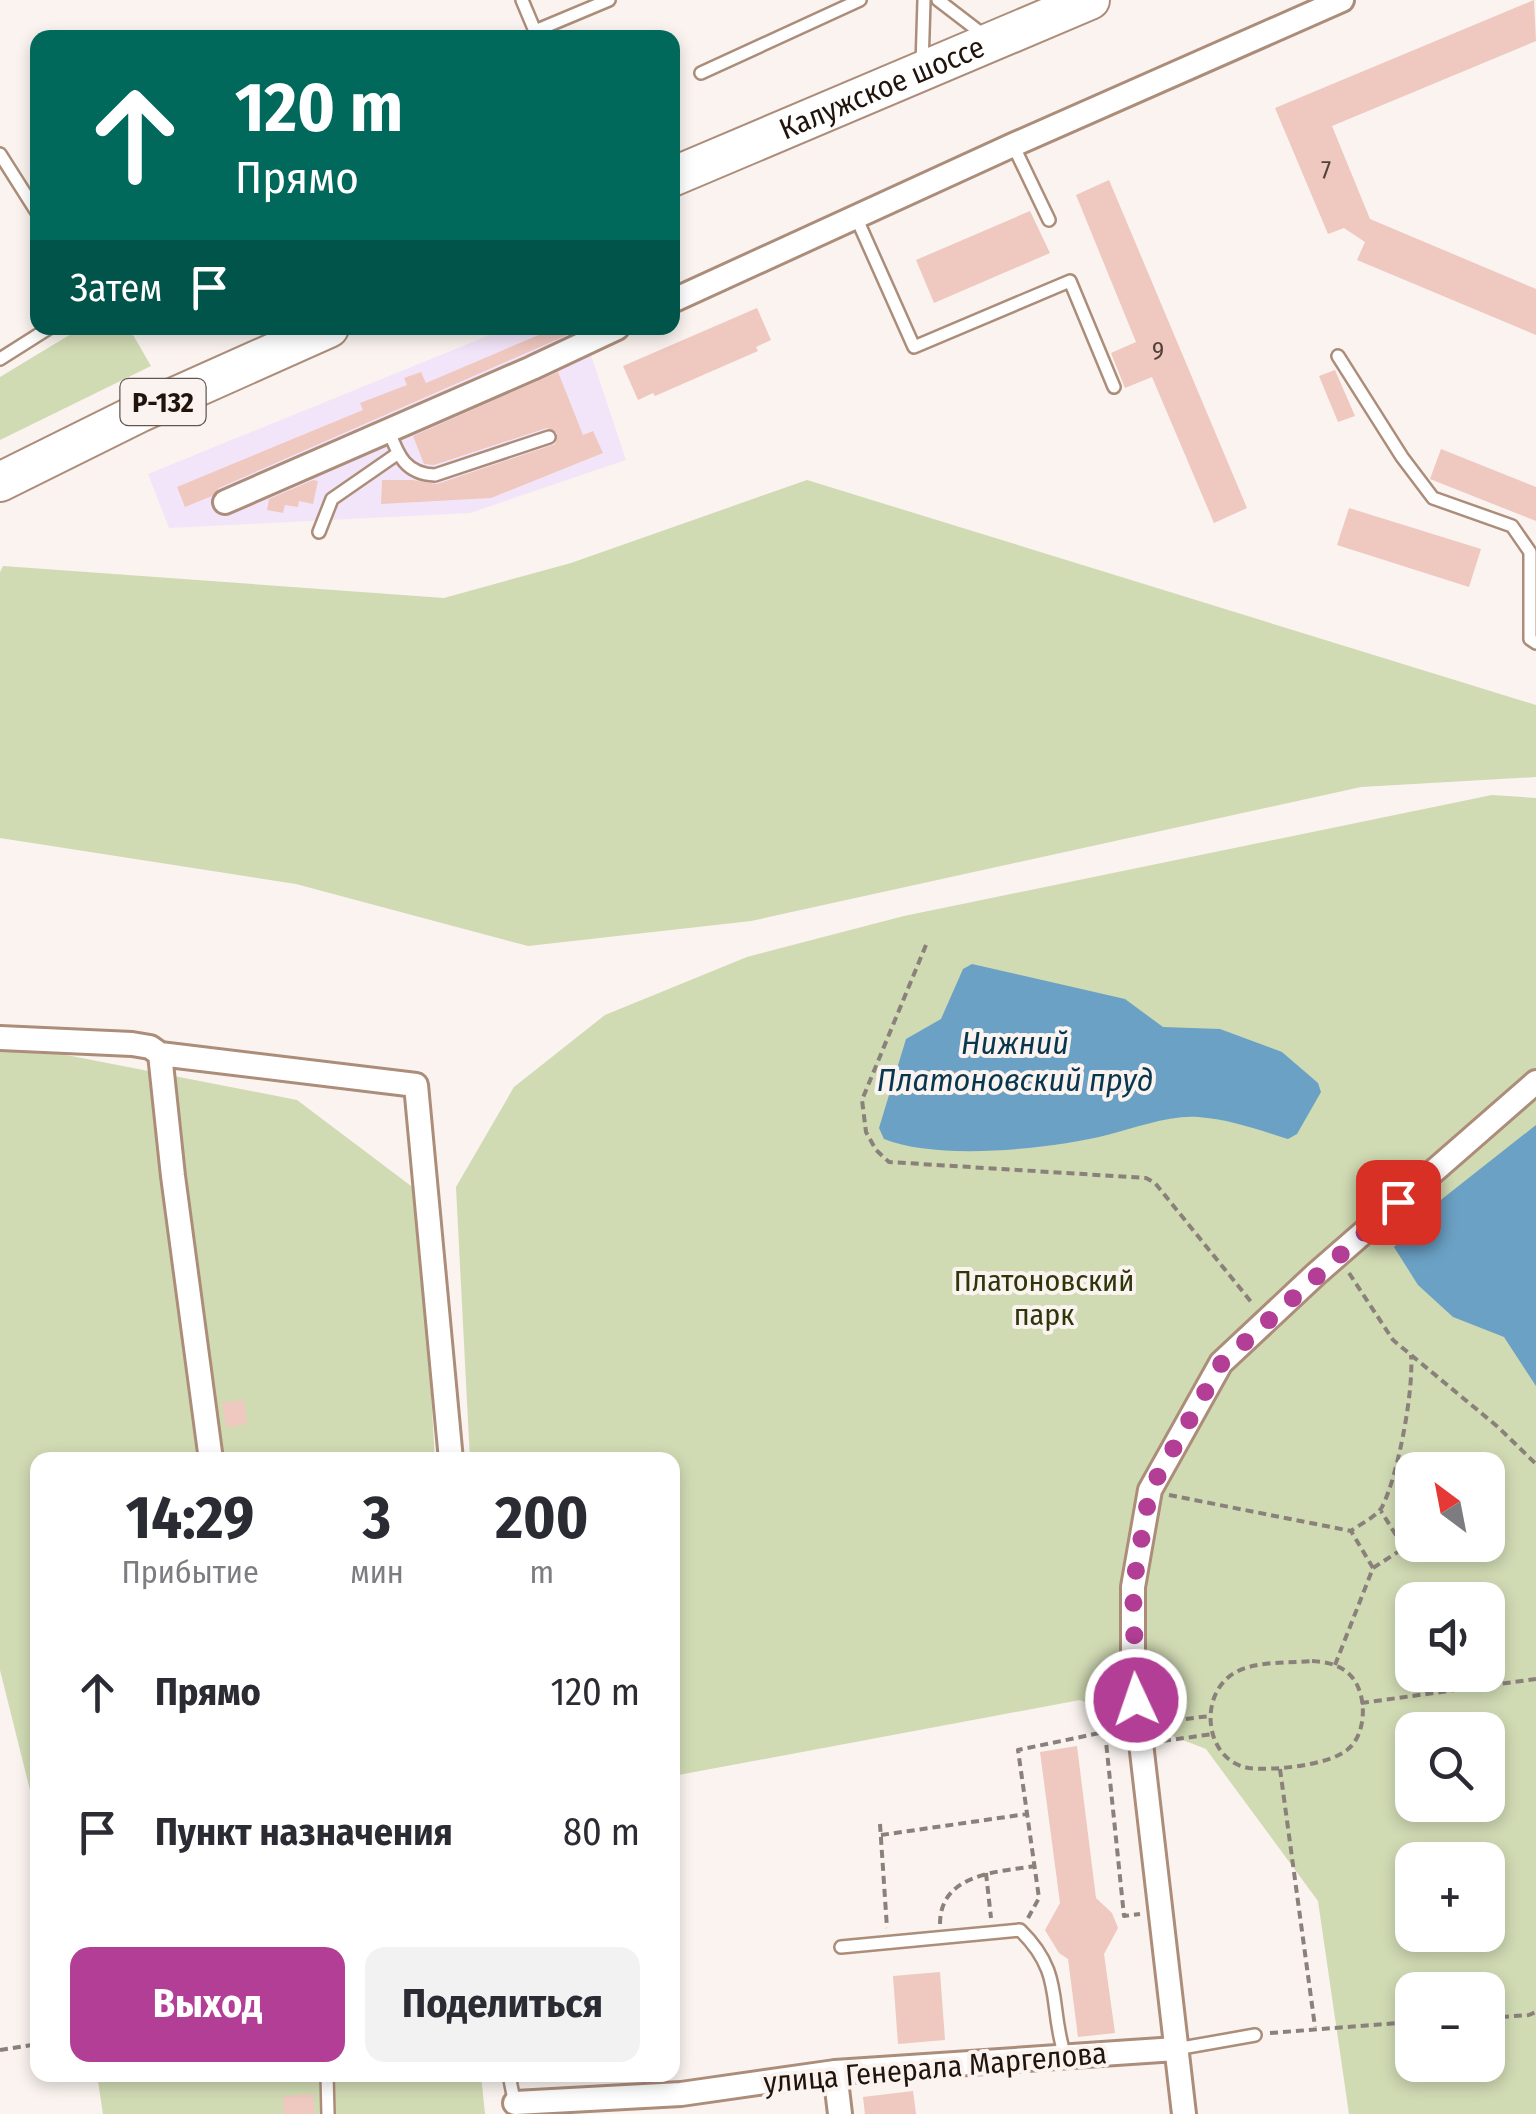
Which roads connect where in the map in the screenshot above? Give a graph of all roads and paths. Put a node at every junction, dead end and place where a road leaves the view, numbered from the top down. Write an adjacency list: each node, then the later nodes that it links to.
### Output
1 (522, 0): 8 (lane)
2 (608, 0): 9 (lane)
3 (860, 0): 11 (lane)
4 (924, 0): 12 (lane)
5 (938, 0): 10 (lane)
6 (1090, 0): 10 (main road, Калужское шоссе)
7 (1342, 0): 13 (street)
8 (535, 30)
9 (537, 30)
10 (992, 42): 12 (main road, Калужское шоссе)
11 (701, 72)
12 (922, 72): 15 (main road, Калужское шоссе)
13 (1013, 145): 17 (street); 18 (lane)
14 (0, 154): 16 (lane)
15 (680, 174)
16 (30, 201)
17 (856, 217): 19 (street); 25 (lane)
18 (1048, 220)
19 (680, 297)
20 (39, 335): 24 (lane)
21 (313, 335): 29 (main road, Р-132)
22 (601, 335): 26 (street)
23 (1338, 356): 32 (lane)
24 (0, 359)
25 (1114, 387)
26 (388, 430): 28 (lane); 30 (street)
27 (549, 437): 28 (lane)
28 (397, 454): 31 (lane)
29 (0, 482)
30 (225, 502)
31 (319, 532)
32 (1536, 642)
33 (926, 945): 38 (path)
34 (0, 1038): 35 (street)
35 (160, 1054): 40 (street); 41 (street)
36 (1536, 1082): 38 (street)
37 (1345, 1266): 39 (path)
38 (1266, 1320): 76 (street)
39 (1411, 1355): 42 (path); 44 (path)
40 (210, 1452)
41 (450, 1452)
42 (1536, 1464)
43 (1164, 1494): 45 (path)
44 (1380, 1510): 45 (path); 46 (path)
45 (1351, 1531): 46 (path)
46 (1373, 1568): 47 (path)
47 (1335, 1665): 49 (path); 50 (path)
48 (1536, 1679): 49 (path)
49 (1361, 1702): 56 (path)
50 (1210, 1716): 51 (path); 54 (path)
51 (1151, 1724)
52 (1125, 1728): 53 (path)
53 (1105, 1732): 57 (path); 62 (path)
54 (1212, 1734): 55 (path); 56 (path)
55 (1153, 1742)
56 (1280, 1768): 73 (path)
57 (1027, 1814): 59 (path); 60 (path)
58 (880, 1824): 59 (path)
59 (881, 1835): 66 (path)
60 (1035, 1866): 61 (path); 63 (path)
61 (986, 1874): 64 (path); 65 (path)
62 (1142, 1913)
63 (1020, 1930): 64 (lane); 78 (lane)
64 (993, 1933): 65 (lane)
65 (940, 1938): 66 (lane)
66 (888, 1942): 67 (lane)
67 (841, 1947)
68 (1536, 2012): 69 (path)
69 (1529, 2015): 70 (path); 71 (path)
70 (1505, 2017)
71 (1536, 2021)
72 (1395, 2023): 73 (path)
73 (1314, 2028): 74 (path)
74 (1255, 2035): 76 (lane)
75 (30, 2045): 77 (path)
76 (1176, 2048): 78 (street, улица Генерала Маргелова); 85 (street)
77 (0, 2050)
78 (1065, 2056): 79 (street, улица Генерала Маргелова)
79 (835, 2072): 82 (street, улица Генерала Маргелова); 84 (street)
80 (327, 2082): 83 (lane)
81 (511, 2082): 82 (lane)
82 (516, 2108)
83 (328, 2114)
84 (840, 2114)
85 (1184, 2114)

